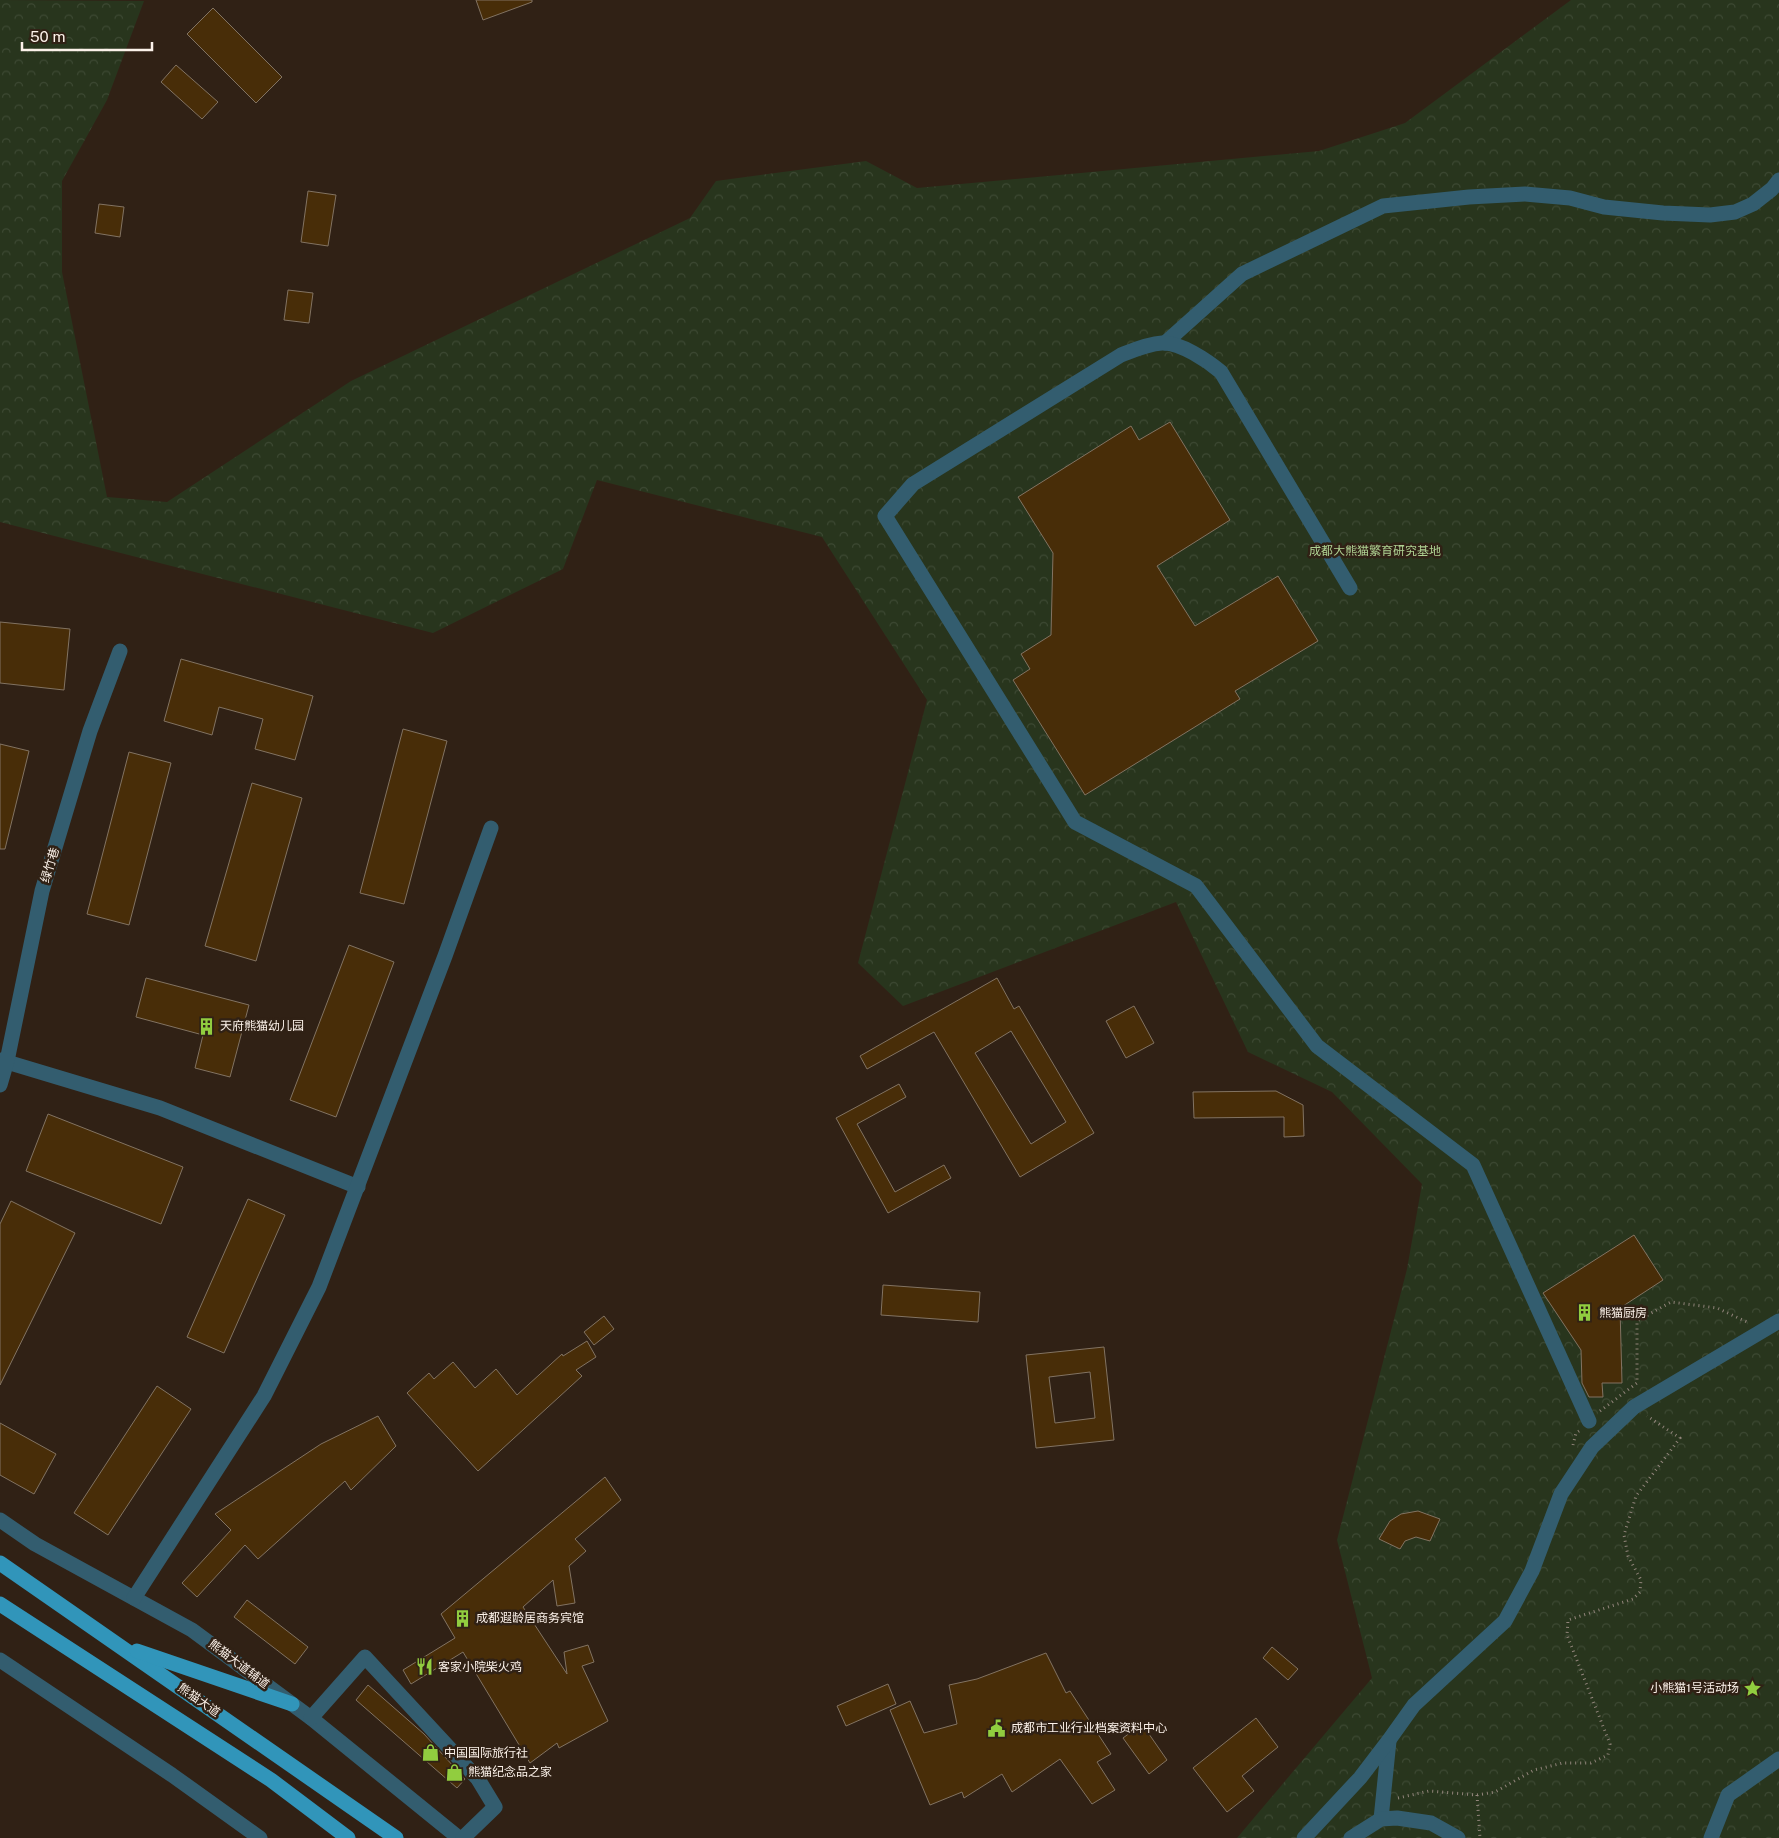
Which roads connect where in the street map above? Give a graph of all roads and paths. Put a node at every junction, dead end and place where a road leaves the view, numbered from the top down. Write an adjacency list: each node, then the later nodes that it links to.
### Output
1 (1779, 180): 2 (street)
2 (1165, 343): 3 (street); 11 (street)
3 (1350, 588)
4 (120, 651): 6 (street, 绿竹巷)
5 (491, 828): 8 (street)
6 (3, 1061): 7 (street, 绿竹巷); 8 (street)
7 (0, 1085)
8 (358, 1187): 15 (street)
9 (1773, 1325): 10 (street); 11 (path)
10 (1634, 1407): 21 (street); 23 (path)
11 (1589, 1421): 12 (path)
12 (1572, 1451)
13 (0, 1520): 15 (street, 熊猫大道辅道)
14 (0, 1563): 17 (main road, 熊猫大道)
15 (134, 1598): 19 (street, 熊猫大道辅道)
16 (0, 1604): 27 (main road)
17 (120, 1646): 19 (main road); 28 (main road, 熊猫大道)
18 (0, 1660): 26 (street)
19 (292, 1704): 20 (street, 熊猫大道辅道)
20 (311, 1718): 29 (street, 熊猫大道辅道); 30 (street)
21 (1389, 1740): 24 (street); 31 (street)
22 (1779, 1759): 35 (street)
23 (1477, 1795): 24 (path); 34 (path)
24 (1381, 1802): 25 (street)
25 (1381, 1819): 32 (street); 33 (street)
26 (260, 1838)
27 (348, 1838)
28 (396, 1838)
29 (459, 1838)
30 (463, 1838)
31 (1304, 1838)
32 (1350, 1838)
33 (1458, 1838)
34 (1480, 1838)
35 (1710, 1838)

